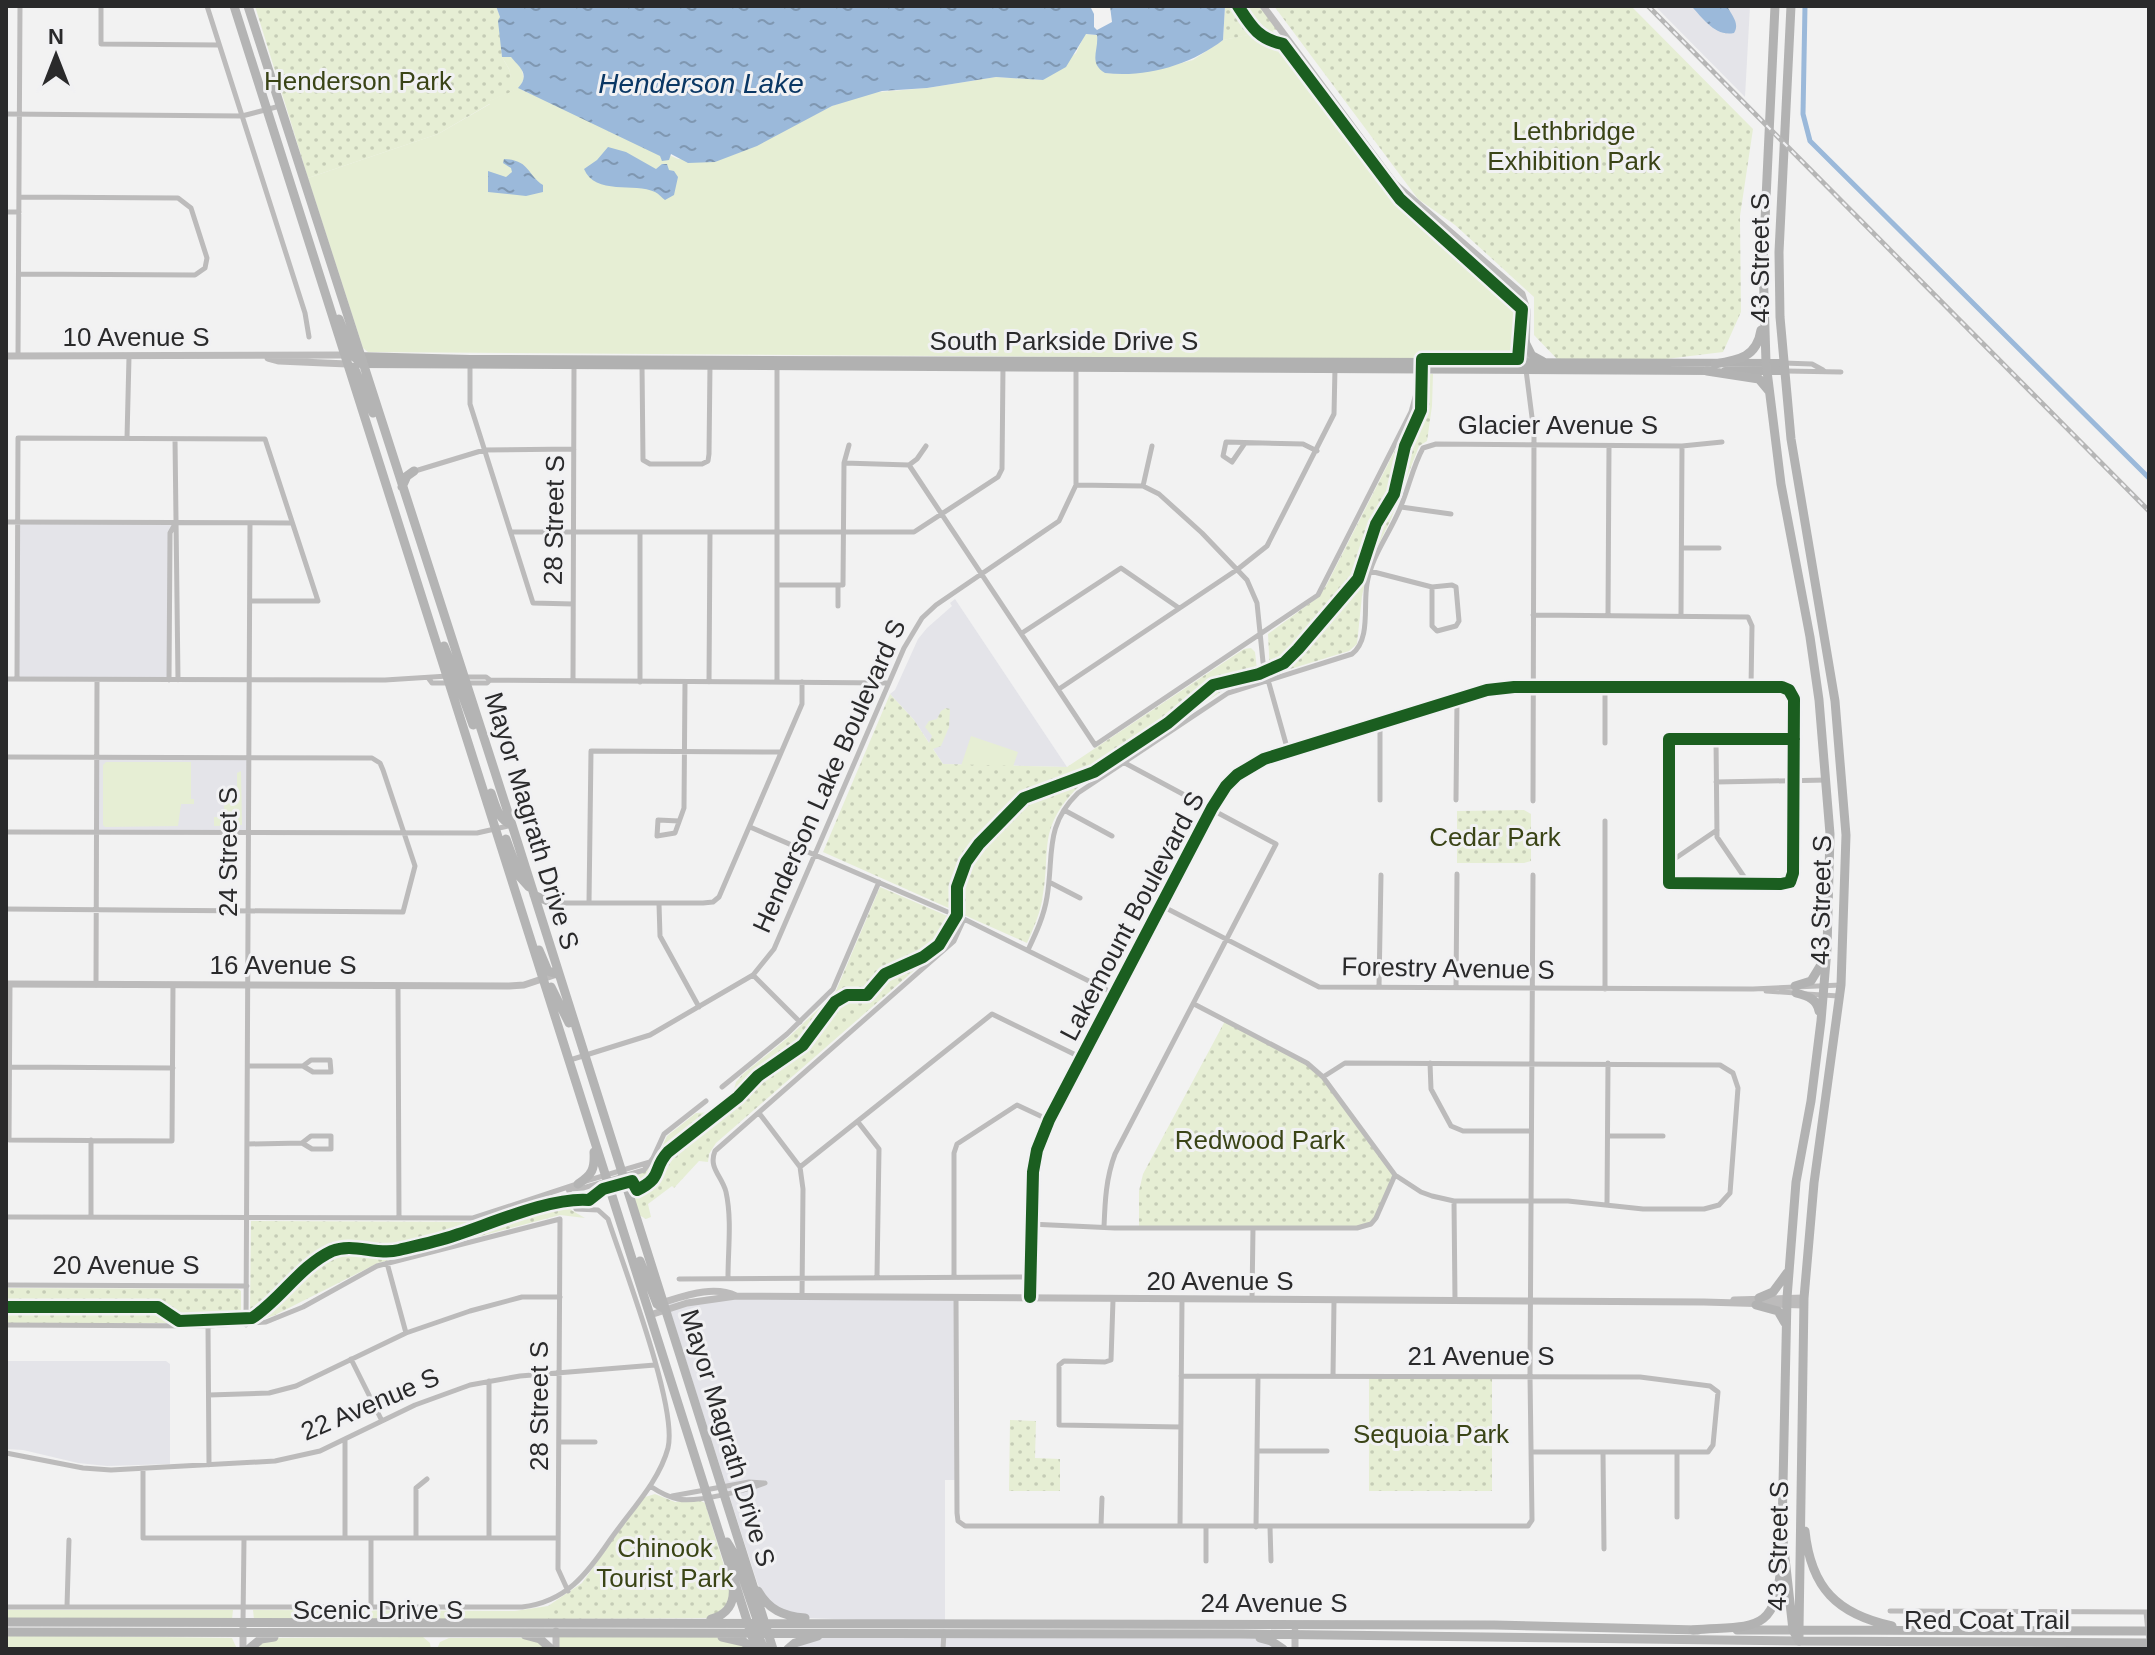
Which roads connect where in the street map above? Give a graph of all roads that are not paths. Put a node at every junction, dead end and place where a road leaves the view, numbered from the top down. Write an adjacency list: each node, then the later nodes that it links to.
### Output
1 (20, 6): 13 (street)
2 (101, 6): 9 (street)
3 (207, 6): 9 (street)
4 (234, 6): 11 (main road, Mayor Magrath Drive S)
5 (248, 6): 10 (main road, Mayor Magrath Drive S)
6 (1263, 6): 21 (street)
7 (1775, 6): 19 (highway, 43 Street S)
8 (1791, 6): 38 (highway, 43 Street S)
9 (219, 45): 14 (street)
10 (280, 106): 11 (street); 25 (main road, Mayor Magrath Drive S)
11 (266, 110): 14 (street); 25 (main road, Mayor Magrath Drive S)
12 (6, 114): 13 (street)
13 (20, 114): 14 (street); 15 (street)
14 (242, 116): 20 (street)
15 (20, 197): 17 (street); 18 (street)
16 (6, 212): 17 (street)
17 (19, 212): 18 (street)
18 (19, 274): 23 (street)
19 (1764, 307): 37 (highway, 43 Street S); 39 (highway)
20 (309, 337)
21 (1526, 343): 30 (main road); 36 (street)
22 (6, 356): 23 (street, 10 Avenue S)
23 (18, 356): 24 (street, 10 Avenue S)
24 (129, 357): 25 (street, 10 Avenue S); 42 (street)
25 (353, 360): 26 (main road, South Parkside Drive S); 57 (main road, Mayor Magrath Drive S); 99 (main road, Mayor Magrath Drive S)
26 (470, 363): 27 (main road, South Parkside Drive S); 53 (street)
27 (574, 363): 28 (main road, South Parkside Drive S); 52 (street, 28 Street S)
28 (642, 363): 29 (main road, South Parkside Drive S); 29 (street)
29 (710, 363): 31 (main road, South Parkside Drive S)
30 (1551, 363): 36 (main road, South Parkside Drive S); 39 (main road, South Parkside Drive S)
31 (777, 364): 32 (main road, South Parkside Drive S); 75 (street)
32 (1003, 364): 33 (main road, South Parkside Drive S); 64 (street)
33 (1076, 365): 34 (main road, South Parkside Drive S); 59 (street, Henderson Lake Boulevard S)
34 (1335, 366): 35 (main road, South Parkside Drive S); 54 (street)
35 (1417, 366): 36 (main road, South Parkside Drive S); 92 (street)
36 (1526, 366): 39 (main road, South Parkside Drive S); 47 (street)
37 (1767, 367): 38 (main road, South Parkside Drive S); 39 (main road, South Parkside Drive S); 41 (highway, 43 Street S)
38 (1784, 367): 40 (street); 174 (highway, 43 Street S)
39 (1711, 368): 41 (highway)
40 (1841, 372)
41 (1770, 393): 125 (highway, 43 Street S)
42 (127, 438): 43 (street); 66 (street)
43 (175, 439): 67 (street); 69 (street)
44 (1722, 442): 51 (street, Glacier Avenue S)
45 (1245, 443): 45 (street); 54 (street)
46 (849, 445): 55 (street)
47 (1534, 445): 50 (street, Glacier Avenue S); 62 (street, Glacier Avenue S); 88 (street)
48 (926, 446): 56 (street)
49 (1152, 446): 60 (street)
50 (1609, 446): 51 (street, Glacier Avenue S); 89 (street)
51 (1682, 446): 76 (street)
52 (574, 449): 53 (street); 71 (street, 28 Street S)
53 (484, 450): 58 (street); 70 (street)
54 (1317, 451): 78 (street)
55 (844, 463): 56 (street); 74 (street)
56 (909, 465): 64 (street)
57 (396, 467): 58 (main road); 61 (main road, Mayor Magrath Drive S)
58 (414, 471): 61 (main road)
59 (1076, 485): 60 (street); 80 (street, Henderson Lake Boulevard S)
60 (1143, 486): 78 (street)
61 (402, 487): 99 (main road, Mayor Magrath Drive S)
62 (1401, 507): 63 (street); 79 (street, Glacier Avenue S)
63 (1451, 514)
64 (941, 515): 74 (street); 80 (street)
65 (6, 522): 66 (street)
66 (17, 522): 67 (street); 94 (street)
67 (175, 523): 68 (street); 96 (street); 97 (street)
68 (250, 523): 69 (street); 84 (street, 24 Street S)
69 (292, 523): 84 (street)
70 (511, 532): 71 (street); 85 (street)
71 (574, 532): 72 (street); 85 (street, 28 Street S)
72 (640, 532): 73 (street); 102 (street)
73 (710, 532): 75 (street); 104 (street)
74 (844, 532): 75 (street); 82 (street)
75 (777, 533): 81 (street)
76 (1682, 548): 77 (street); 90 (street)
77 (1719, 548)
78 (1238, 569): 87 (street); 92 (street)
79 (1370, 571): 83 (street); 100 (street, Glacier Avenue S)
80 (981, 576): 91 (street); 107 (street, Henderson Lake Boulevard S)
81 (777, 585): 82 (street); 105 (street)
82 (838, 585): 86 (street)
83 (1432, 587): 83 (street)
84 (250, 601): 98 (street, 24 Street S)
85 (573, 604): 101 (street, 28 Street S)
86 (838, 606)
87 (1179, 608): 91 (street); 111 (street)
88 (1533, 615): 89 (street); 108 (street)
89 (1608, 616): 90 (street)
90 (1681, 616): 110 (street)
91 (1022, 633): 111 (street)
92 (1261, 634): 100 (street); 111 (street)
93 (6, 679): 94 (street)
94 (17, 679): 95 (street)
95 (97, 680): 96 (street); 122 (street)
96 (169, 680): 97 (street)
97 (178, 680): 98 (street)
98 (249, 680): 99 (street); 123 (street, 24 Street S)
99 (457, 680): 101 (street); 120 (main road, Mayor Magrath Drive S); 135 (main road, Mayor Magrath Drive S)
100 (1267, 680): 118 (street); 124 (street, Glacier Avenue S)
101 (573, 681): 102 (street)
102 (640, 682): 103 (street)
103 (685, 682): 104 (street); 117 (street)
104 (709, 682): 105 (street)
105 (777, 682): 106 (street)
106 (802, 682): 107 (street); 119 (street)
107 (888, 683): 144 (street, Henderson Lake Boulevard S)
108 (1532, 687): 109 (street, Lakemount Boulevard S); 112 (street, Lakemount Boulevard S); 130 (street)
109 (1605, 687): 110 (street, Lakemount Boulevard S); 116 (street)
110 (1751, 687): 115 (street, Lakemount Boulevard S)
111 (1059, 689)
112 (1457, 700): 113 (street, Lakemount Boulevard S); 129 (street)
113 (1380, 723): 118 (street, Lakemount Boulevard S); 128 (street)
114 (1716, 739): 115 (street); 127 (street); 145 (street)
115 (1794, 739): 126 (street, Lakemount Boulevard S)
116 (1605, 743)
117 (685, 751): 119 (street); 133 (street); 155 (street)
118 (1288, 751): 131 (street, Lakemount Boulevard S)
119 (781, 752): 136 (street)
120 (473, 756): 135 (main road); 137 (main road, Mayor Magrath Drive S)
121 (6, 757): 122 (street)
122 (96, 757): 123 (street); 140 (street)
123 (249, 758): 141 (street, 24 Street S); 142 (street)
124 (1123, 762): 131 (street); 132 (street, Glacier Avenue S)
125 (1827, 780): 126 (street); 165 (highway, 43 Street S)
126 (1794, 781): 127 (street); 151 (street, Lakemount Boulevard S)
127 (1716, 782): 138 (street)
128 (1380, 800)
129 (1456, 800)
130 (1533, 801)
131 (1212, 808): 157 (street, Lakemount Boulevard S); 164 (street)
132 (1064, 810): 143 (street); 150 (street, Glacier Avenue S)
133 (679, 821): 133 (street)
134 (1605, 821): 179 (street)
135 (512, 825): 137 (street); 152 (main road, Mayor Magrath Drive S)
136 (750, 827): 144 (street); 156 (street)
137 (496, 828): 142 (street); 152 (main road); 163 (main road, Mayor Magrath Drive S)
138 (1717, 830): 145 (street); 151 (street)
139 (6, 832): 140 (street)
140 (97, 832): 141 (street); 159 (street)
141 (249, 833): 142 (street); 160 (street, 24 Street S)
142 (404, 833): 160 (street)
143 (1112, 836)
144 (815, 855): 149 (street); 168 (street, Henderson Lake Boulevard S)
145 (1669, 863): 151 (street)
146 (1457, 874): 177 (street)
147 (1381, 875): 176 (street)
148 (1533, 875): 178 (street)
149 (879, 882): 162 (street); 187 (street)
150 (1049, 882): 153 (street); 166 (street, Glacier Avenue S)
151 (1749, 885)
152 (532, 892): 154 (main road); 161 (main road, Mayor Magrath Drive S)
153 (1080, 898)
154 (552, 903): 155 (street); 161 (main road)
155 (589, 903): 156 (street)
156 (659, 904): 185 (street)
157 (1162, 906): 164 (street, Forestry Avenue S); 182 (street, Lakemount Boulevard S)
158 (6, 909): 159 (street)
159 (97, 909): 160 (street); 171 (street)
160 (248, 909): 173 (street, 24 Street S)
161 (540, 916): 167 (main road, Mayor Magrath Drive S)
162 (964, 919): 166 (street); 202 (street)
163 (526, 926): 167 (main road); 169 (main road, Mayor Magrath Drive S)
164 (1227, 940): 176 (street, Forestry Avenue S); 184 (street)
165 (1827, 949): 180 (highway); 181 (highway, 43 Street S)
166 (1028, 950): 182 (street)
167 (557, 974): 169 (street, 16 Avenue S); 188 (main road, Mayor Magrath Drive S)
168 (753, 975): 185 (street, Henderson Lake Boulevard S); 187 (street)
169 (543, 979): 175 (street, 16 Avenue S); 188 (main road); 191 (main road, Mayor Magrath Drive S)
170 (8, 984): 171 (street, 16 Avenue S); 197 (street)
171 (96, 985): 172 (street, 16 Avenue S)
172 (173, 985): 173 (street, 16 Avenue S); 198 (street)
173 (248, 985): 175 (street, 16 Avenue S); 195 (street, 24 Street S)
174 (1841, 985): 181 (street, Forestry Avenue S); 183 (highway, 43 Street S)
175 (398, 986): 224 (street)
176 (1379, 987): 177 (street, Forestry Avenue S)
177 (1456, 988): 178 (street, Forestry Avenue S)
178 (1532, 989): 179 (street, Forestry Avenue S); 193 (street)
179 (1605, 989): 180 (street, Forestry Avenue S)
180 (1796, 990): 181 (street, Forestry Avenue S); 186 (highway)
181 (1823, 990): 183 (street, Forestry Avenue S); 186 (highway, 43 Street S)
182 (1115, 994): 190 (street, Lakemount Boulevard S)
183 (1839, 996): 250 (highway, 43 Street S)
184 (1194, 1004): 199 (street); 226 (street)
185 (699, 1007): 189 (street, Henderson Lake Boulevard S)
186 (1821, 1021): 229 (highway, 43 Street S)
187 (800, 1022): 200 (street)
188 (575, 1028): 189 (main road, Mayor Magrath Drive S)
189 (584, 1056): 191 (street, Henderson Lake Boulevard S); 213 (main road, Mayor Magrath Drive S)
190 (1082, 1058): 203 (street, Lakemount Boulevard S); 204 (street)
191 (569, 1060): 206 (main road, Mayor Magrath Drive S)
192 (1430, 1063): 193 (street); 199 (street); 205 (street)
193 (1532, 1063): 194 (street); 205 (street)
194 (1608, 1063): 207 (street); 220 (street)
195 (248, 1066): 196 (street); 211 (street, 24 Street S)
196 (303, 1066): 196 (street)
197 (10, 1067): 198 (street); 209 (street)
198 (173, 1068): 209 (street)
199 (1323, 1077): 214 (street)
200 (722, 1087)
201 (706, 1101): 213 (street)
202 (759, 1113): 212 (street); 231 (street)
203 (1049, 1120): 225 (street, Lakemount Boulevard S); 233 (street)
204 (858, 1122): 212 (street); 230 (street)
205 (1531, 1131): 219 (street)
206 (593, 1136): 215 (main road, Mayor Magrath Drive S); 216 (main road)
207 (1608, 1136): 208 (street); 220 (street)
208 (1663, 1136)
209 (91, 1140): 222 (street)
210 (302, 1143): 210 (street); 211 (street)
211 (248, 1144): 223 (street, 24 Street S)
212 (800, 1167): 232 (street)
213 (622, 1173): 215 (street); 251 (main road, Mayor Magrath Drive S)
214 (1395, 1175): 218 (street); 227 (street)
215 (607, 1178): 216 (street); 217 (street); 251 (main road, Mayor Magrath Drive S)
216 (578, 1184): 217 (street)
217 (568, 1189): 224 (street); 258 (street, Mayor Magrath Drive S)
218 (1454, 1201): 219 (street); 246 (street)
219 (1531, 1201): 220 (street); 248 (street)
220 (1607, 1204)
221 (6, 1217): 222 (street)
222 (91, 1217): 223 (street)
223 (247, 1217): 224 (street); 237 (street, 24 Street S)
224 (399, 1217)
225 (1030, 1224): 226 (street); 234 (street, Lakemount Boulevard S)
226 (1104, 1227): 227 (street)
227 (1253, 1228): 244 (street)
228 (387, 1263): 238 (street, 28 Street S); 254 (street); 256 (street)
229 (1789, 1266): 247 (highway); 249 (highway, 43 Street S)
230 (877, 1276): 232 (street); 233 (street)
231 (728, 1277): 232 (street); 235 (street)
232 (802, 1277): 239 (street)
233 (954, 1277): 234 (street)
234 (1030, 1277): 241 (street, Lakemount Boulevard S)
235 (679, 1279)
236 (6, 1285): 237 (street, 20 Avenue S)
237 (247, 1286): 254 (street, 24 Street S)
238 (560, 1297): 256 (street); 259 (street, 28 Street S)
239 (802, 1297): 240 (street, 20 Avenue S); 251 (street, 20 Avenue S)
240 (956, 1297): 241 (street, 20 Avenue S); 288 (street)
241 (1030, 1297): 242 (street, 20 Avenue S)
242 (1113, 1300): 243 (street, 20 Avenue S); 267 (street)
243 (1182, 1300): 244 (street, 20 Avenue S); 260 (street)
244 (1252, 1300): 245 (street, 20 Avenue S)
245 (1334, 1301): 246 (street, 20 Avenue S); 262 (street)
246 (1455, 1301): 248 (street, 20 Avenue S)
247 (1757, 1301): 248 (street, 20 Avenue S); 249 (street, 20 Avenue S); 252 (highway)
248 (1532, 1302): 263 (street)
249 (1787, 1302): 250 (street, 20 Avenue S); 252 (highway, 43 Street S)
250 (1804, 1302): 281 (highway, 43 Street S)
251 (657, 1308): 283 (main road, Mayor Magrath Drive S); 284 (main road, Mayor Magrath Drive S)
252 (1786, 1324): 279 (highway, 43 Street S)
253 (6, 1325): 255 (street)
254 (246, 1325): 255 (street)
255 (208, 1326): 265 (street)
256 (406, 1333): 257 (street)
257 (351, 1359): 265 (street); 266 (street)
258 (655, 1365): 259 (street, 22 Avenue S); 282 (street, Mayor Magrath Drive S)
259 (559, 1373): 264 (street, 22 Avenue S); 269 (street, 28 Street S)
260 (1181, 1376): 261 (street, 21 Avenue S); 267 (street)
261 (1258, 1376): 262 (street, 21 Avenue S); 271 (street)
262 (1333, 1376): 263 (street, 21 Avenue S)
263 (1530, 1376): 273 (street); 276 (street, 21 Avenue S)
264 (489, 1381): 266 (street, 22 Avenue S); 297 (street)
265 (209, 1395): 277 (street)
266 (382, 1421): 268 (street, 22 Avenue S)
267 (1180, 1427): 289 (street)
268 (345, 1440): 277 (street, 22 Avenue S); 295 (street)
269 (559, 1442): 270 (street); 298 (street, 28 Street S)
270 (595, 1442)
271 (1257, 1451): 272 (street); 291 (street)
272 (1327, 1451)
273 (1531, 1452): 274 (street); 292 (street)
274 (1603, 1452): 276 (street); 303 (street)
275 (6, 1453): 278 (street, 22 Avenue S)
276 (1677, 1453): 286 (street)
277 (209, 1465): 278 (street, 22 Avenue S)
278 (143, 1469): 300 (street)
279 (1784, 1474): 281 (highway); 293 (highway, 43 Street S)
280 (427, 1479): 296 (street)
281 (1801, 1482): 322 (highway, 43 Street S); 323 (highway)
282 (650, 1486): 284 (street); 306 (street, Mayor Magrath Drive S)
283 (721, 1490): 283 (street); 284 (street); 294 (main road, Mayor Magrath Drive S)
284 (707, 1492): 287 (main road, Mayor Magrath Drive S)
285 (1102, 1498): 288 (street)
286 (1677, 1517)
287 (718, 1526): 299 (main road, Mayor Magrath Drive S); 318 (main road)
288 (1101, 1526): 289 (street)
289 (1180, 1526): 290 (street)
290 (1206, 1526): 291 (street); 304 (street)
291 (1256, 1527): 292 (street)
292 (1270, 1527): 305 (street)
293 (1782, 1531): 321 (highway); 322 (highway, 43 Street S)
294 (736, 1537): 315 (main road); 318 (main road, Mayor Magrath Drive S)
295 (345, 1538): 300 (street); 301 (street)
296 (416, 1538): 297 (street); 301 (street)
297 (489, 1538): 298 (street)
298 (558, 1538): 306 (street, 28 Street S)
299 (721, 1538): 314 (main road); 318 (main road, Mayor Magrath Drive S)
300 (244, 1539): 309 (street)
301 (371, 1539): 310 (street)
302 (69, 1540): 307 (street)
303 (1604, 1549)
304 (1206, 1561)
305 (1271, 1561)
306 (568, 1591): 310 (street, Scenic Drive S)
307 (67, 1606): 308 (street, Scenic Drive S); 309 (street, Scenic Drive S)
308 (6, 1607)
309 (244, 1607): 310 (street, Scenic Drive S); 316 (street)
310 (371, 1607)
311 (1890, 1611): 312 (street)
312 (2148, 1612): 324 (street)
313 (6, 1622): 316 (main road, Scenic Drive S)
314 (687, 1622): 317 (main road, Scenic Drive S); 318 (main road, Scenic Drive S)
315 (892, 1623): 318 (main road, 24 Avenue S); 319 (main road, 24 Avenue S)
316 (243, 1627): 317 (main road, Scenic Drive S); 325 (main road, Scenic Drive S); 328 (main road, Scenic Drive S); 334 (street)
317 (556, 1627): 326 (main road, Scenic Drive S); 327 (main road, Scenic Drive S); 336 (street)
318 (757, 1627): 327 (main road, Scenic Drive S); 329 (main road, 24 Avenue S); 337 (main road, Mayor Magrath Drive S); 338 (main road); 339 (main road, Mayor Magrath Drive S)
319 (944, 1628): 320 (main road, 24 Avenue S); 329 (main road, 24 Avenue S); 330 (main road, 24 Avenue S); 341 (street)
320 (1291, 1629): 321 (main road, 24 Avenue S); 330 (main road, 24 Avenue S); 331 (main road, 24 Avenue S); 342 (street); 343 (street)
321 (1693, 1630): 322 (main road, 24 Avenue S)
322 (1796, 1630): 323 (highway); 331 (highway, 43 Street S)
323 (1923, 1630): 324 (highway, Red Coat Trail)
324 (2148, 1631): 333 (street)
325 (6, 1632)
326 (510, 1632): 328 (main road, Scenic Drive S); 336 (main road)
327 (662, 1632): 337 (main road)
328 (346, 1633): 335 (main road)
329 (826, 1633): 340 (main road)
330 (1241, 1634): 342 (main road)
331 (1799, 1641): 332 (highway, Red Coat Trail)
332 (2114, 1643): 333 (highway, Red Coat Trail); 344 (highway)
333 (2146, 1644)
334 (243, 1649)
335 (249, 1649)
336 (553, 1649)
337 (754, 1649)
338 (764, 1649)
339 (773, 1649)
340 (788, 1649)
341 (943, 1649)
342 (1284, 1649)
343 (1295, 1649)
344 (2132, 1649)

